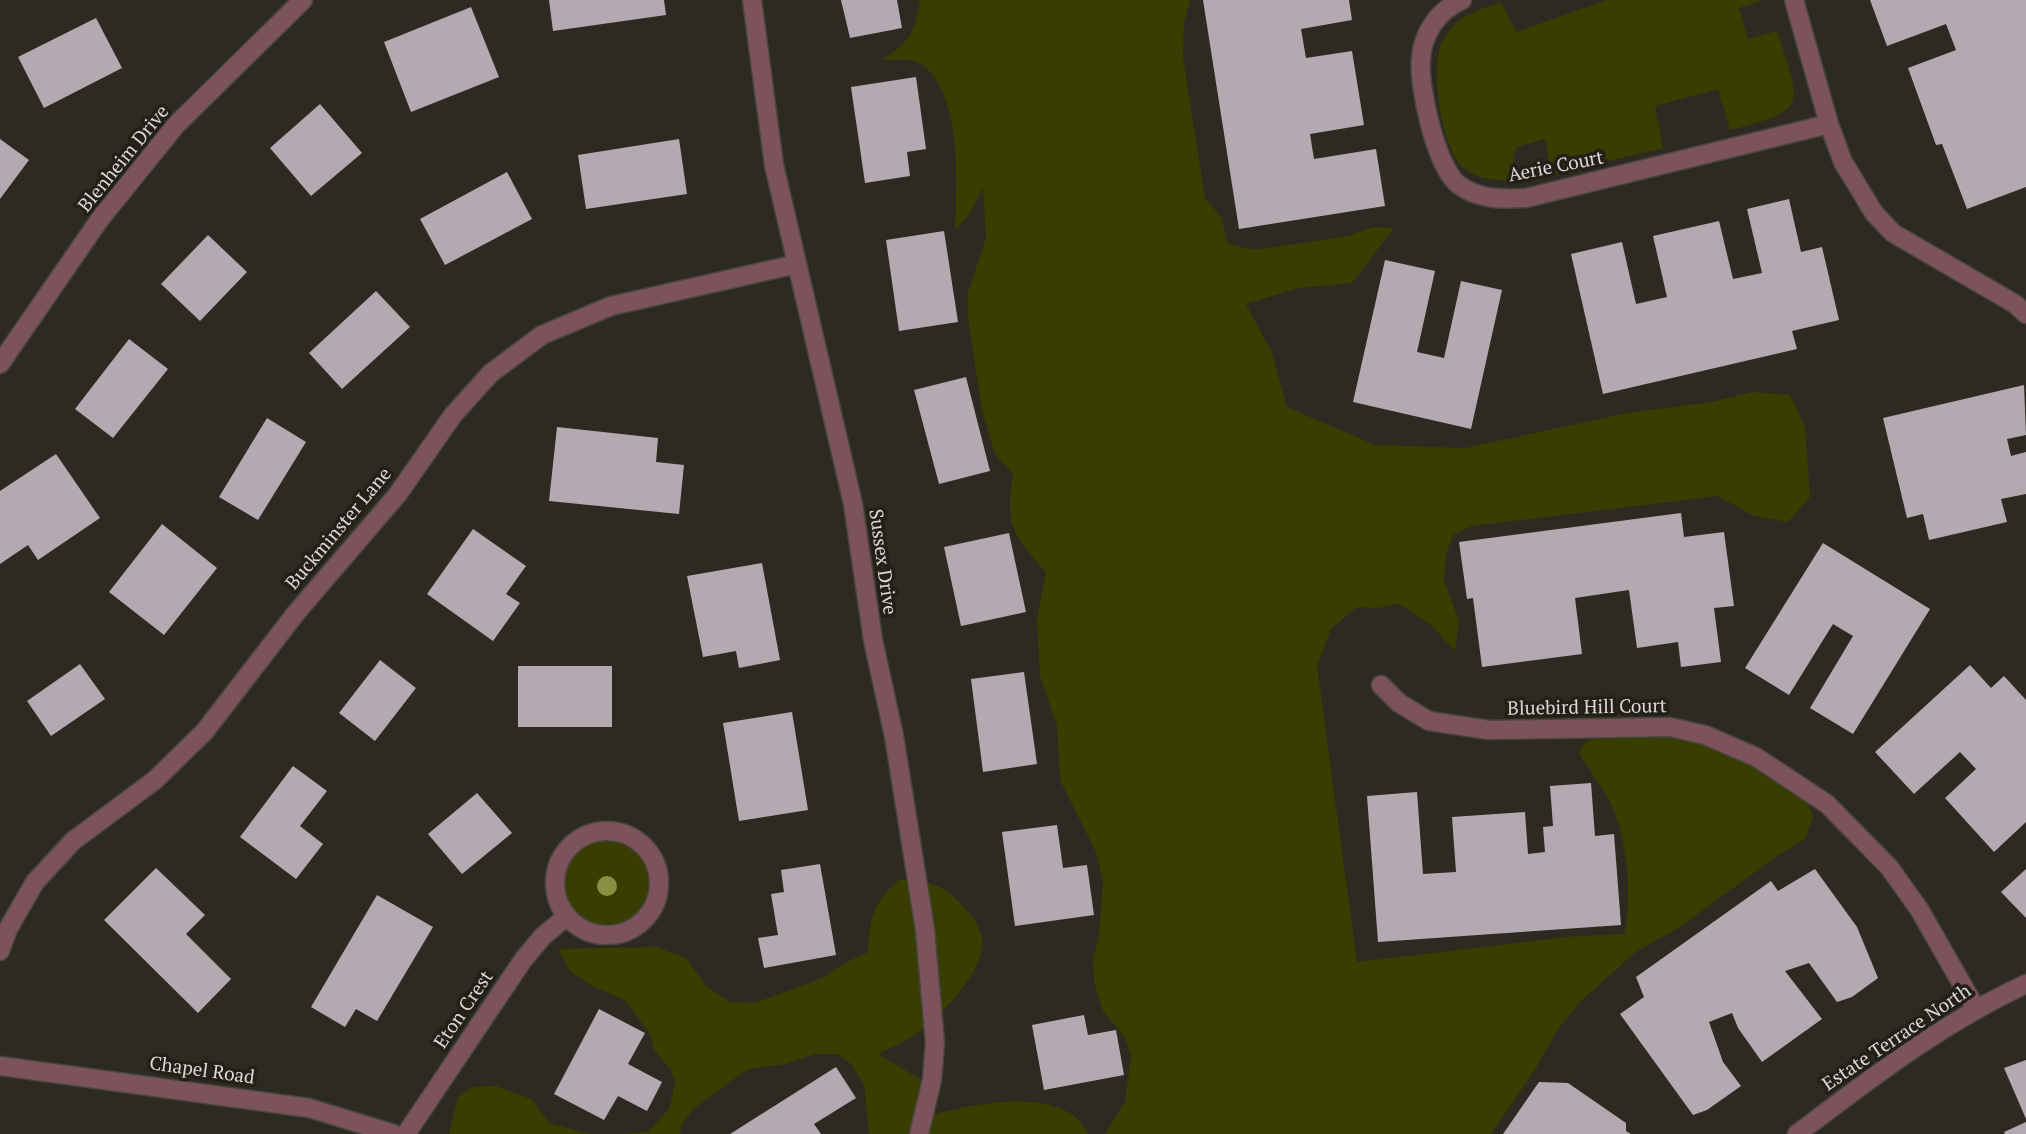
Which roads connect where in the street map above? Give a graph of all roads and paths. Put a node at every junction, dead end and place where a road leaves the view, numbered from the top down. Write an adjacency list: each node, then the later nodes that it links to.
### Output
1 (303, 0): 8 (street, Blenheim Drive)
2 (752, 0): 6 (street, Sussex Drive)
3 (1462, 0): 5 (street, Aerie Court)
4 (1794, 0): 5 (street)
5 (1829, 124): 7 (street)
6 (797, 264): 11 (street, Buckminster Lane); 17 (street, Sussex Drive)
7 (2026, 314)
8 (0, 364)
9 (1381, 685): 13 (street, Bluebird Hill Court)
10 (566, 917): 10 (street); 16 (street, Eton Crest)
11 (0, 951)
12 (2026, 984): 13 (street, Estate Terrace North)
13 (1975, 1007): 18 (street, Estate Terrace North)
14 (0, 1066): 15 (street, Chapel Road)
15 (394, 1134)
16 (406, 1134)
17 (919, 1134)
18 (1797, 1134)

